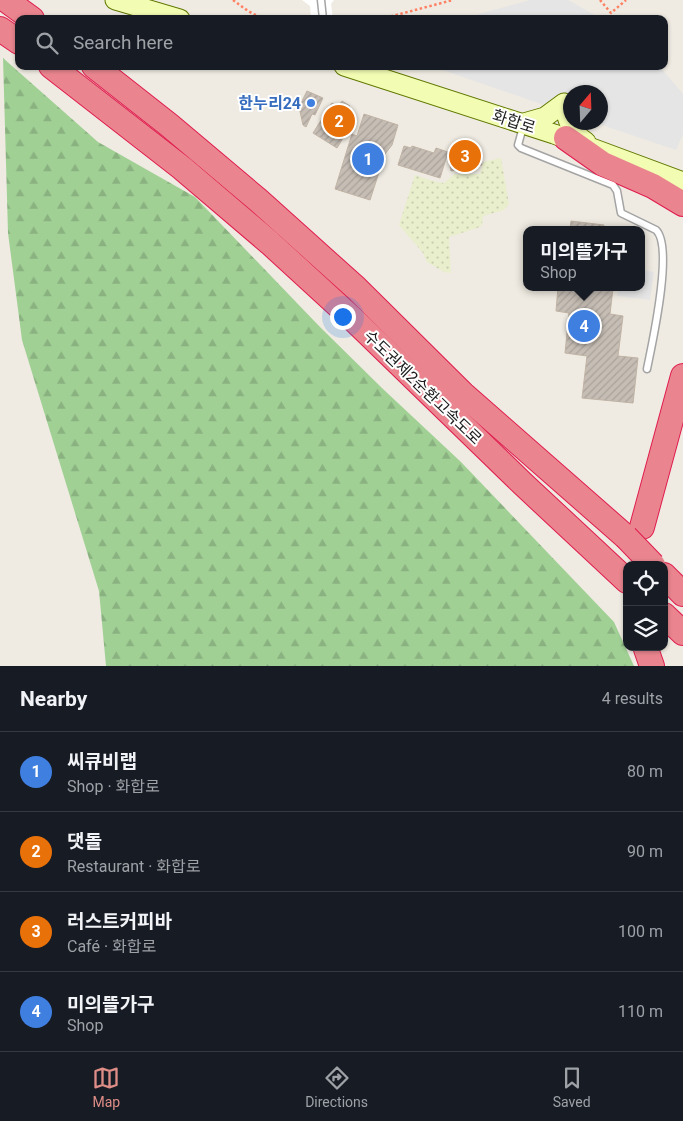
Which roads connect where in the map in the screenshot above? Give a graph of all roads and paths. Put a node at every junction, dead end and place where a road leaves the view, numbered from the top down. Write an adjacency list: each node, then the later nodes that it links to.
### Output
1 (6, 0): 8 (highway)
2 (115, 0): 9 (main road)
3 (233, 0): 10 (path)
4 (453, 0): 12 (path)
5 (600, 0): 6 (path)
6 (626, 0)
7 (321, 1): 11 (lane)
8 (27, 15)
9 (166, 15)
10 (256, 15)
11 (323, 15)
12 (396, 15)
13 (0, 29): 14 (highway)
14 (15, 39)
15 (56, 70): 27 (highway, 수도권제2순환고속도로)
16 (99, 70): 25 (highway, 수도권제2순환고속도로)
17 (357, 70): 18 (main road, 화합로)
18 (524, 123): 19 (main road, 화합로); 20 (main road); 23 (lane)
19 (566, 138): 20 (main road, 화합로); 22 (highway)
20 (595, 149): 21 (main road, 화합로)
21 (683, 182)
22 (683, 204)
23 (647, 370)
24 (683, 376): 25 (highway)
25 (634, 532): 26 (highway, 수도권제2순환고속도로, bridge)
26 (651, 561)
27 (623, 578)
28 (668, 580): 29 (highway)
29 (683, 594)
30 (668, 619): 31 (highway)
31 (683, 633)

